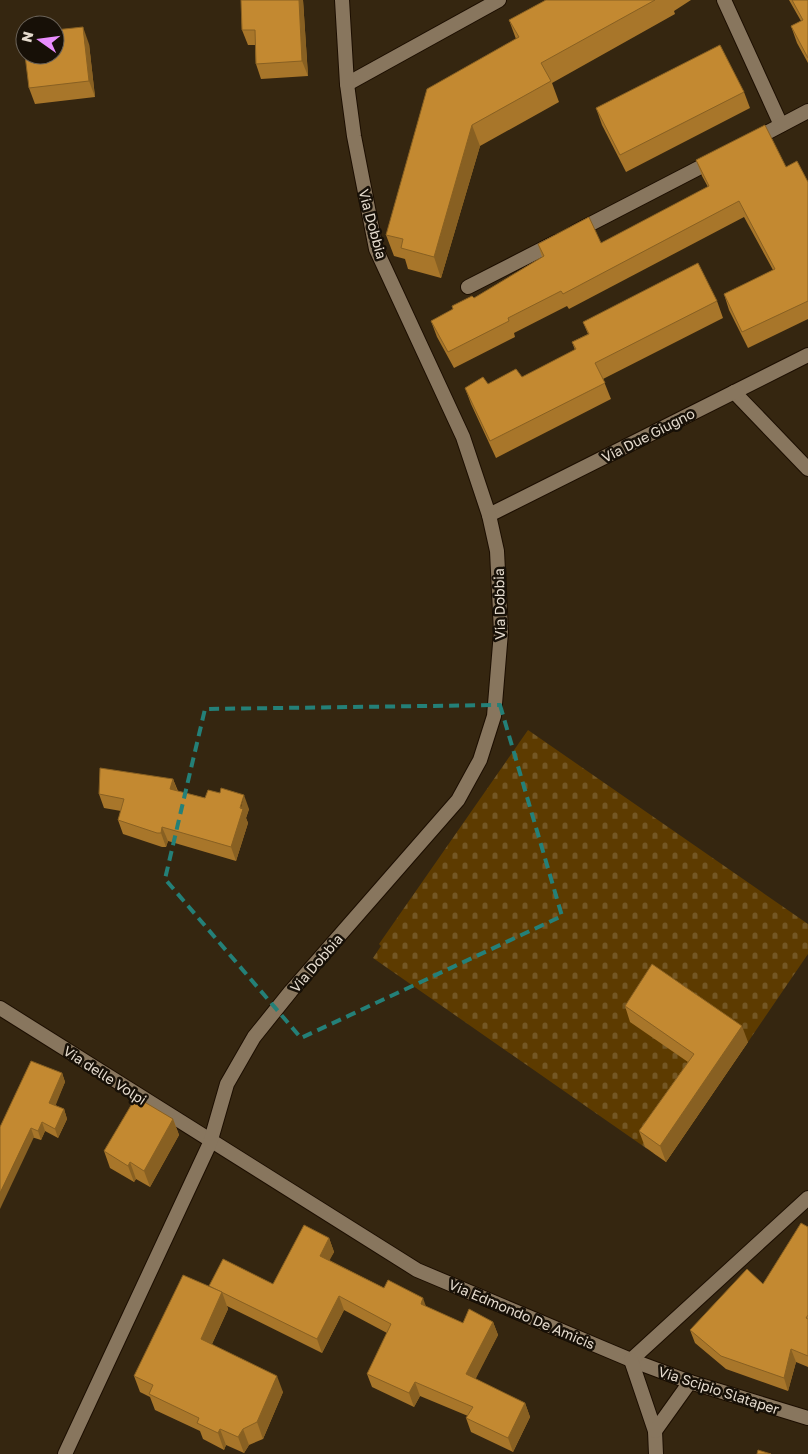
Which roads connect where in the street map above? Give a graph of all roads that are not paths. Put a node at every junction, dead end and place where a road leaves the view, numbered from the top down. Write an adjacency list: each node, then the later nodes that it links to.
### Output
1 (342, 0): 4 (street, Via Dobbia)
2 (499, 0): 4 (street)
3 (724, 0): 6 (street)
4 (347, 84): 11 (street, Via Dobbia)
5 (808, 111): 6 (street)
6 (781, 126): 7 (street)
7 (468, 287)
8 (808, 355): 9 (street, Via Due Giugno)
9 (734, 392): 10 (street); 11 (street, Via Due Giugno)
10 (808, 469)
11 (489, 515): 13 (street, Via Dobbia)
12 (0, 1008): 13 (street, Via delle Volpi)
13 (210, 1142): 15 (street, Via Edmondo De Amicis); 19 (street, Via Dobbia)
14 (808, 1198): 15 (street)
15 (631, 1360): 16 (street, Via Scipio Slataper); 18 (street)
16 (690, 1382): 17 (street, Via Scipio Slataper); 18 (street)
17 (808, 1418)
18 (655, 1431): 20 (street)
19 (65, 1454)
20 (656, 1454)

